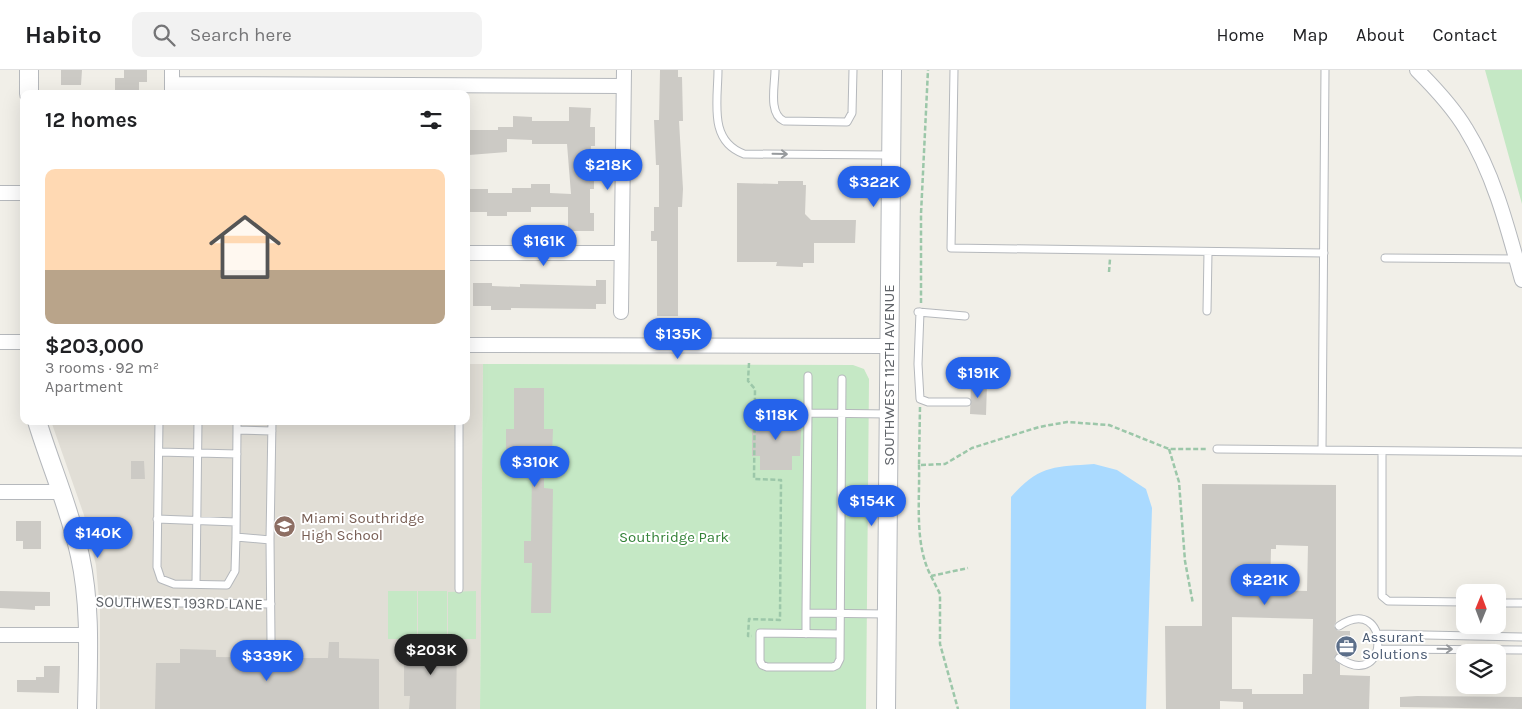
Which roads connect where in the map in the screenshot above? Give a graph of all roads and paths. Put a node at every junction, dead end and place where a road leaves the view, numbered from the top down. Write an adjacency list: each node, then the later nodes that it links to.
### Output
1 (29, 70): 13 (street)
2 (624, 70): 12 (street)
3 (718, 70): 14 (lane, one-way to 14)
4 (775, 70): 5 (lane)
5 (853, 70)
6 (892, 70): 14 (street, SOUTHWEST 112TH AVENUE)
7 (928, 70): 26 (path)
8 (954, 70): 17 (lane)
9 (1326, 70): 21 (lane)
10 (1417, 70): 23 (street)
11 (172, 83): 12 (street)
12 (624, 86): 20 (street)
13 (29, 90)
14 (891, 155): 33 (street, SOUTHWEST 112TH AVENUE)
15 (0, 193): 16 (street)
16 (20, 193)
17 (1110, 250): 18 (lane); 24 (path)
18 (1208, 252): 21 (lane); 27 (lane)
19 (470, 253): 20 (street)
20 (621, 253): 28 (street)
21 (1324, 253): 52 (lane)
22 (1385, 258): 23 (lane)
23 (1516, 259): 25 (street)
24 (1109, 272)
25 (1522, 280)
26 (919, 310): 29 (lane); 37 (lane)
27 (1207, 311)
28 (621, 312)
29 (965, 316)
30 (0, 342): 31 (street)
31 (20, 342)
32 (470, 345): 33 (street)
33 (890, 346): 41 (street, SOUTHWEST 112TH AVENUE)
34 (749, 363): 85 (path)
35 (808, 376): 39 (lane)
36 (842, 379): 40 (lane)
37 (920, 400): 38 (lane); 58 (path)
38 (967, 402)
39 (808, 413): 40 (lane); 76 (lane)
40 (841, 413): 41 (lane); 77 (lane)
41 (889, 414): 78 (street, SOUTHWEST 112TH AVENUE)
42 (38, 425): 60 (street)
43 (159, 425): 54 (lane)
44 (198, 425): 56 (lane)
45 (237, 425): 48 (lane)
46 (272, 425): 49 (lane)
47 (459, 425): 69 (lane)
48 (237, 430): 49 (lane); 57 (lane)
49 (272, 430): 65 (lane)
50 (1169, 449): 51 (path); 58 (path); 75 (path)
51 (1217, 449): 52 (lane)
52 (1322, 450): 53 (lane)
53 (1382, 450): 55 (lane); 71 (lane)
54 (159, 452): 56 (lane); 61 (lane)
55 (1522, 452)
56 (197, 453): 57 (lane); 62 (lane)
57 (237, 454): 63 (lane)
58 (919, 465): 67 (path)
59 (0, 492): 60 (street)
60 (63, 492): 70 (street)
61 (158, 519): 62 (lane); 68 (lane)
62 (197, 520): 63 (lane); 68 (lane)
63 (236, 522): 64 (lane)
64 (236, 536): 65 (lane); 68 (lane)
65 (270, 540): 74 (lane)
66 (968, 568): 67 (path)
67 (931, 576): 93 (path)
68 (196, 584)
69 (459, 589)
70 (87, 602): 74 (lane, SOUTHWEST 193RD LANE); 84 (street)
71 (1456, 602)
72 (1506, 603): 73 (lane)
73 (1522, 603)
74 (272, 604): 87 (lane)
75 (1193, 604)
76 (806, 613): 77 (lane); 80 (lane)
77 (840, 614): 78 (lane); 81 (lane)
78 (887, 614): 92 (street, SOUTHWEST 112TH AVENUE)
79 (1339, 626): 82 (lane)
80 (806, 634): 81 (lane); 81 (lane)
81 (840, 634)
82 (1378, 634): 86 (lane); 88 (lane)
83 (0, 635): 84 (street)
84 (88, 635): 91 (street)
85 (753, 636)
86 (1522, 637)
87 (271, 640)
88 (1379, 649): 89 (lane, one-way to 89); 90 (lane)
89 (1522, 650)
90 (1339, 658)
91 (87, 709)
92 (886, 709)
93 (958, 709)

